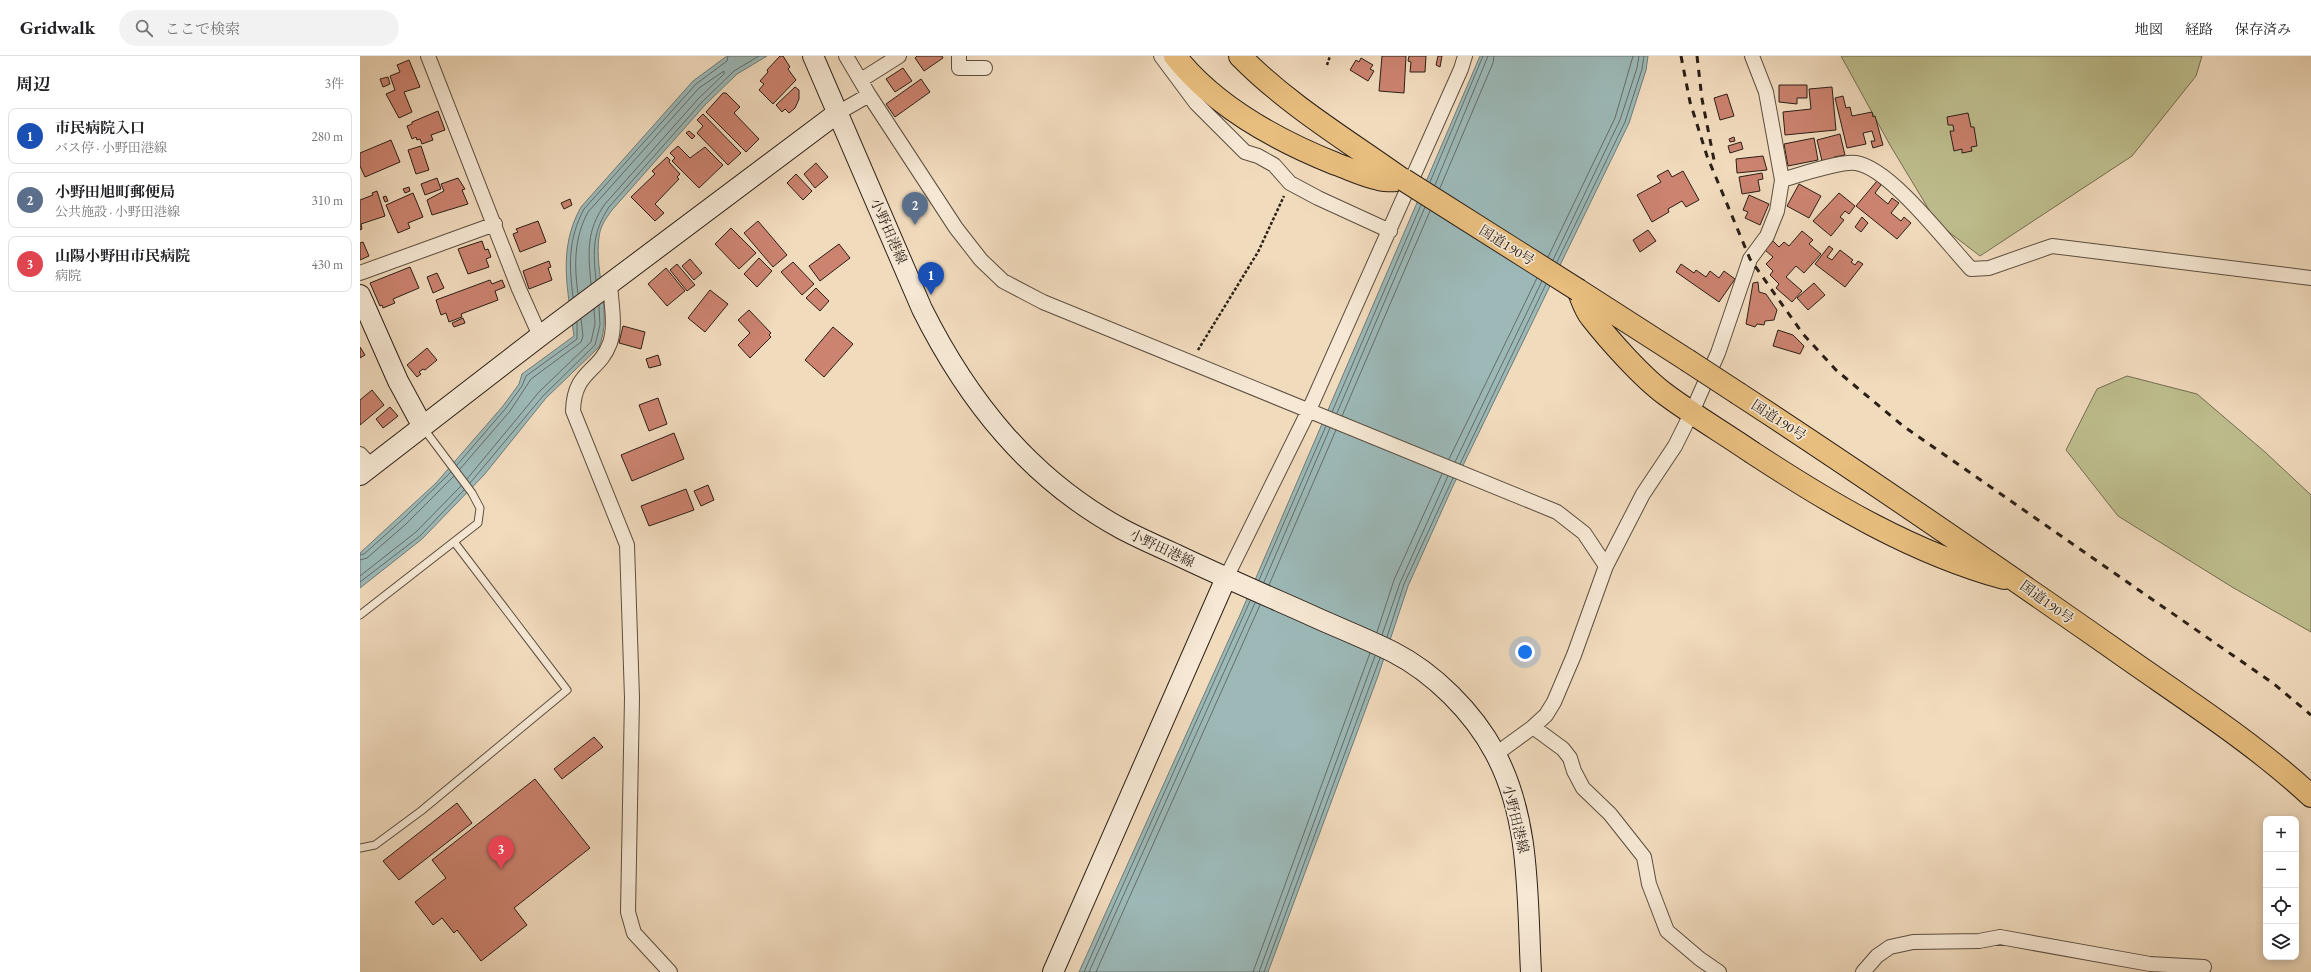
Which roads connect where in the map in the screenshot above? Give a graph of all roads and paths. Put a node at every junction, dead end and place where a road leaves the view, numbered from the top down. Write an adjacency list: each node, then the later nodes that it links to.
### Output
1 (428, 56): 20 (street)
2 (813, 56): 16 (main road, 小野田港線)
3 (846, 56): 14 (street)
4 (899, 56): 14 (street)
5 (959, 56): 13 (street)
6 (1160, 56): 19 (street)
7 (1175, 56): 17 (highway)
8 (1240, 56): 17 (highway, 国道190号)
9 (1330, 56): 12 (path)
10 (1465, 56): 21 (street)
11 (1752, 56): 18 (street)
12 (1327, 66)
13 (985, 68)
14 (861, 80): 15 (street)
15 (869, 95): 16 (street); 28 (street)
16 (836, 114): 24 (main road); 35 (main road, 小野田港線)
17 (1404, 180): 25 (highway, 国道190号, bridge)
18 (1782, 180): 23 (street); 30 (street)
19 (1290, 183): 21 (street); 28 (path)
20 (495, 224): 22 (street); 27 (street)
21 (1390, 231): 29 (street)
22 (360, 273)
23 (2311, 278)
24 (606, 287): 27 (main road); 43 (street)
25 (1578, 290): 30 (highway); 36 (highway, 国道190号, bridge)
26 (360, 295): 31 (main road)
27 (540, 336): 31 (main road)
28 (1193, 364): 29 (street)
29 (1309, 410): 34 (street); 35 (street)
30 (1692, 412): 34 (street); 36 (highway)
31 (422, 427): 32 (main road); 33 (lane)
32 (364, 465)
33 (455, 543): 37 (lane); 41 (lane)
34 (1606, 566): 38 (street)
35 (1234, 581): 39 (main road, 小野田港線); 44 (main road)
36 (2019, 582): 40 (highway, 国道190号)
37 (360, 615)
38 (1533, 727): 39 (street); 46 (street)
39 (1496, 754): 45 (main road, 小野田港線)
40 (2311, 796)
41 (360, 848)
42 (2204, 967): 47 (street)
43 (670, 972)
44 (1053, 972)
45 (1531, 972)
46 (1719, 972)
47 (1863, 972)

